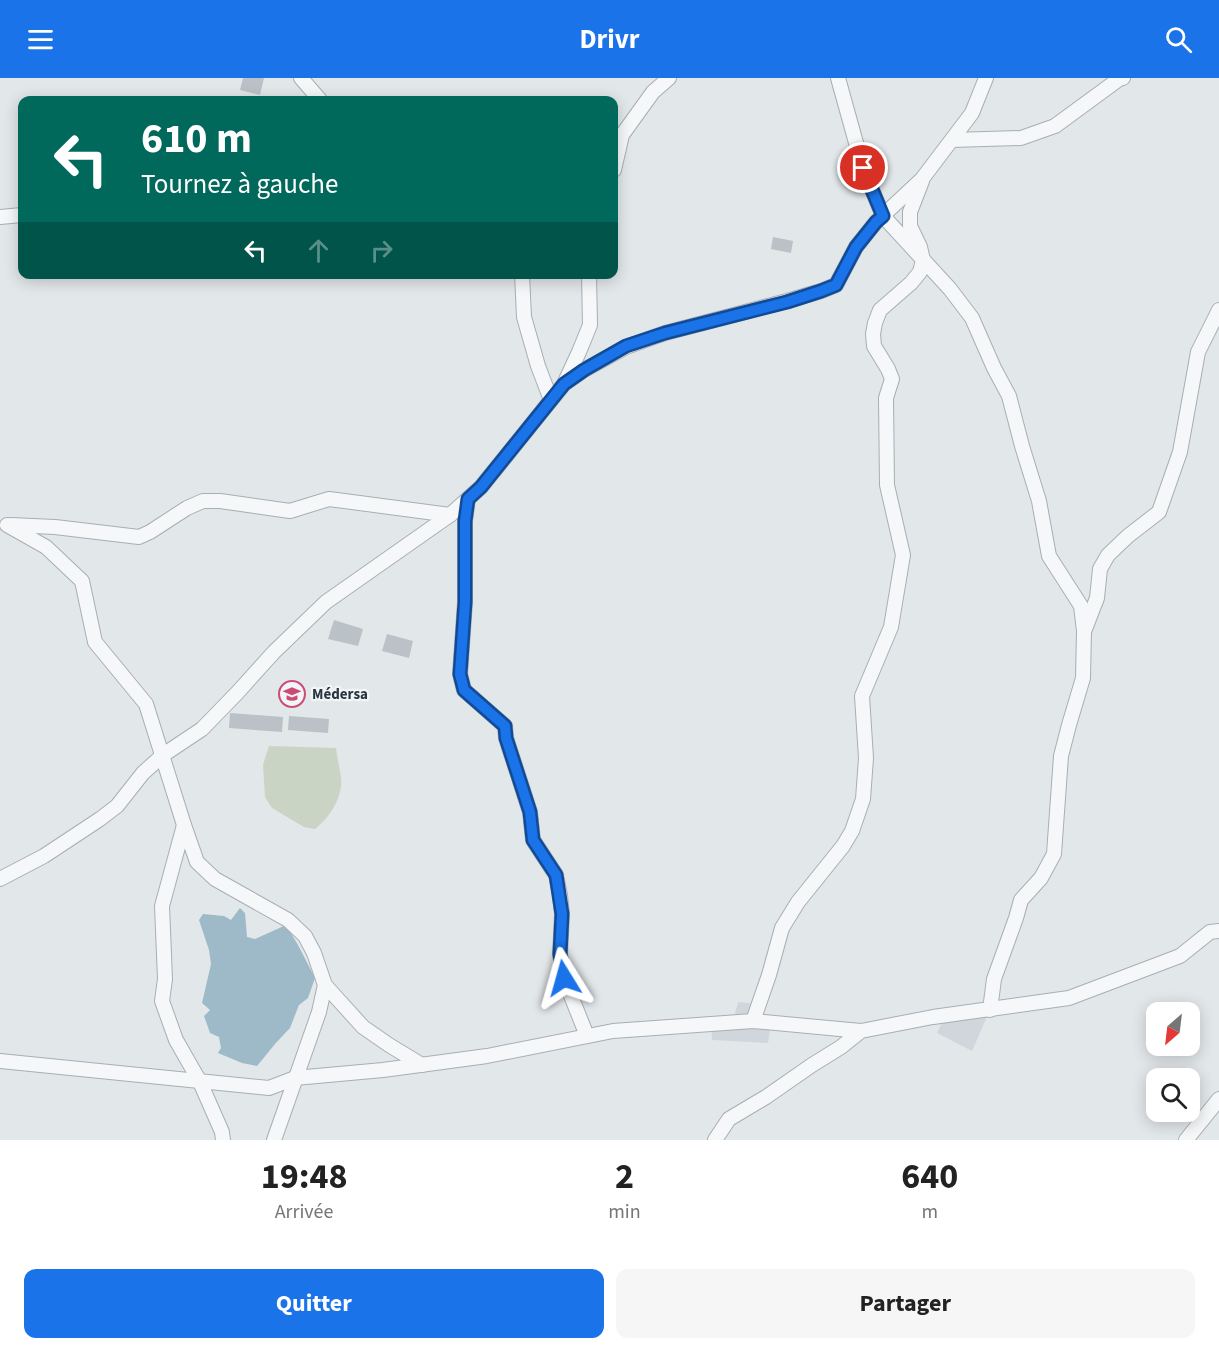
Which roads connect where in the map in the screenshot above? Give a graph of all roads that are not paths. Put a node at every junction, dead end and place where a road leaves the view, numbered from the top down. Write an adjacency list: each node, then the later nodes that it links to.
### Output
1 (301, 78): 6 (street)
2 (669, 78): 8 (street)
3 (838, 78): 11 (street)
4 (986, 78): 7 (street)
5 (1123, 78): 7 (street)
6 (317, 96)
7 (952, 140): 9 (street)
8 (618, 150)
9 (922, 179): 11 (street); 13 (street)
10 (18, 215): 12 (street)
11 (883, 216): 13 (street); 17 (street)
12 (0, 217)
13 (923, 260): 22 (street); 29 (street)
14 (522, 279): 18 (street)
15 (589, 279): 17 (street)
16 (1219, 310): 22 (street)
17 (564, 384): 18 (street)
18 (551, 400): 19 (street)
19 (468, 499): 20 (street); 31 (street)
20 (450, 515): 21 (street); 23 (street)
21 (3, 525): 23 (street)
22 (1084, 631): 28 (street)
23 (163, 755): 24 (street); 25 (street)
24 (184, 825): 27 (street); 35 (street)
25 (0, 879)
26 (1219, 931): 28 (street)
27 (325, 985): 33 (street); 34 (street)
28 (990, 1010): 30 (street)
29 (753, 1021): 30 (street); 31 (street)
30 (861, 1031): 39 (street)
31 (587, 1036): 33 (street)
32 (0, 1061): 35 (street)
33 (422, 1065): 34 (street)
34 (295, 1078): 35 (street); 38 (street)
35 (200, 1082): 37 (street)
36 (1219, 1099): 40 (street)
37 (223, 1140)
38 (274, 1140)
39 (715, 1140)
40 (1186, 1140)

